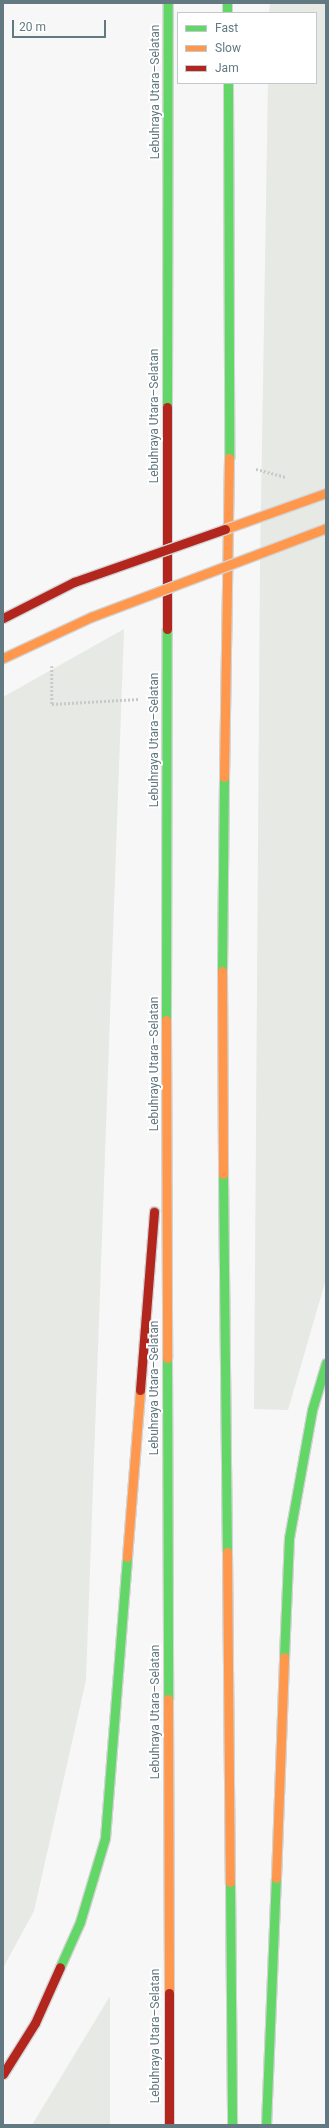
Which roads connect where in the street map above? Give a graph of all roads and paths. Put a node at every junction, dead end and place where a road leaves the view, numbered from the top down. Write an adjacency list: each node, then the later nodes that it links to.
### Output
1 (168, 3): 8 (highway, Lebuhraya Utara–Selatan)
2 (228, 84): 15 (highway)
3 (326, 493): 5 (highway, bridge)
4 (326, 528): 6 (highway, bridge)
5 (3, 618)
6 (3, 658)
7 (52, 665): 8 (path)
8 (167, 697): 9 (highway, Lebuhraya Utara–Selatan)
9 (166, 1041): 10 (highway); 14 (highway, Lebuhraya Utara–Selatan)
10 (156, 1176)
11 (154, 1200): 13 (highway)
12 (326, 1363): 16 (highway)
13 (3, 2074)
14 (168, 2125)
15 (232, 2125)
16 (266, 2125)

